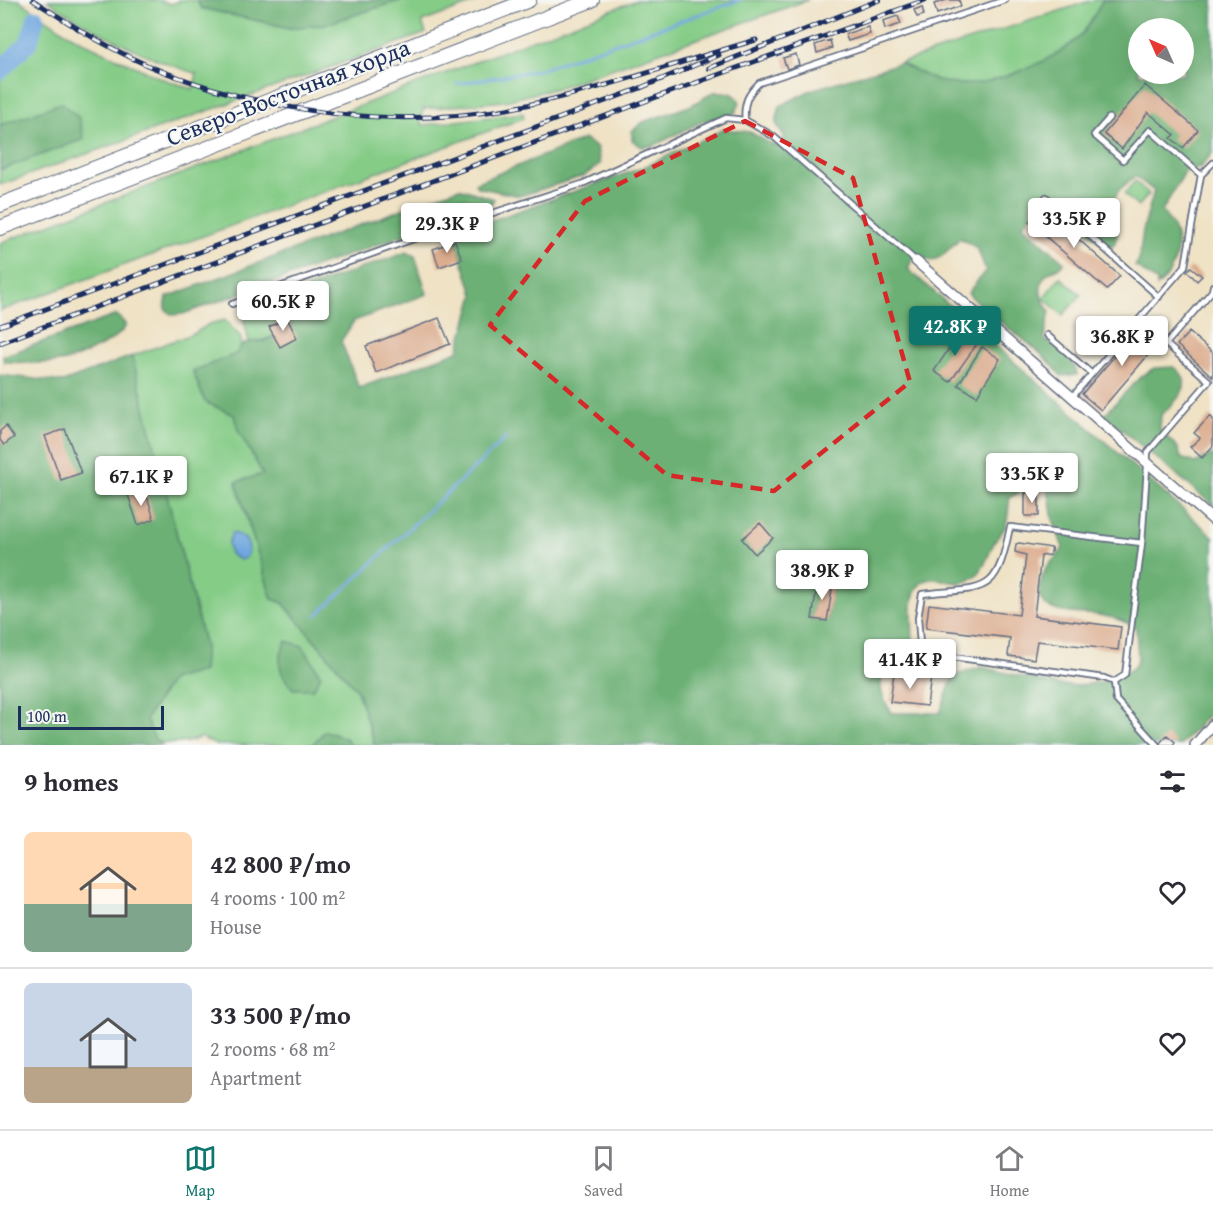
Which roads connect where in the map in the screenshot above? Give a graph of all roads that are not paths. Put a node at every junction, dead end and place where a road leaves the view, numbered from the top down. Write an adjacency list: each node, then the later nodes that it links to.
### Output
1 (530, 0): 10 (main road, Северо-Восточная хорда)
2 (592, 0): 11 (main road, Северо-Восточная хорда)
3 (1005, 0): 4 (lane)
4 (996, 1): 6 (lane)
5 (1109, 118): 8 (lane)
6 (745, 120): 12 (lane); 15 (lane)
7 (1213, 163): 8 (lane)
8 (1201, 175): 14 (lane)
9 (1047, 197): 14 (lane)
10 (0, 205)
11 (0, 228)
12 (916, 261): 18 (street)
13 (1213, 286): 19 (lane)
14 (1159, 297): 17 (lane)
15 (232, 304)
16 (1047, 335): 17 (lane)
17 (1092, 374): 18 (lane)
18 (1072, 397): 19 (street)
19 (1147, 463): 20 (street); 21 (lane)
20 (1213, 520)
21 (1142, 543): 22 (lane); 22 (lane)
22 (1114, 682): 24 (lane)
23 (1213, 724): 25 (street)
24 (1157, 745)
25 (1195, 745)

